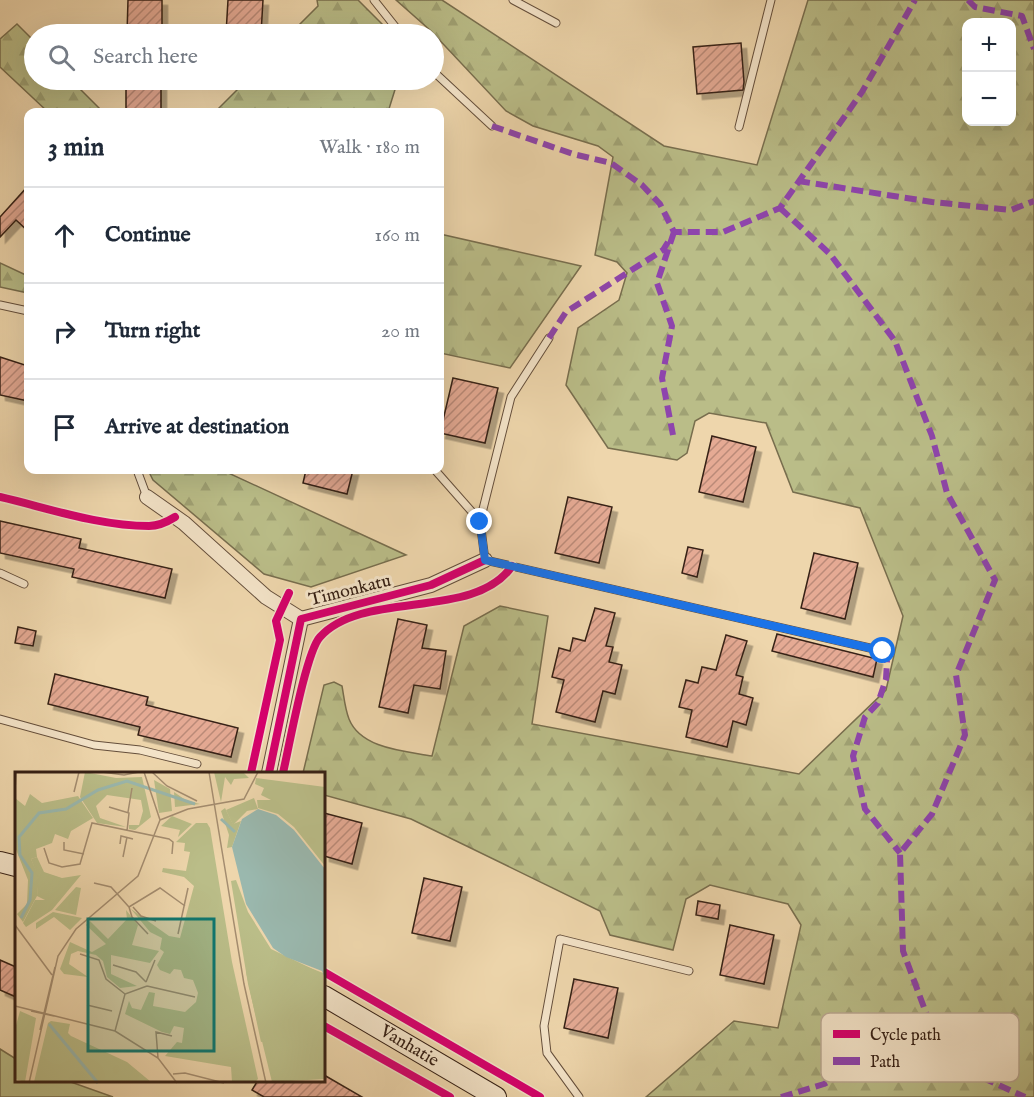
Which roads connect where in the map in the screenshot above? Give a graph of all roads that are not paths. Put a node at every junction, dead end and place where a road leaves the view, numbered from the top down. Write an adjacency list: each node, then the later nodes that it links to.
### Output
1 (374, 0): 5 (lane)
2 (513, 0): 4 (lane)
3 (771, 0): 8 (lane)
4 (556, 23)
5 (393, 24)
6 (444, 81): 7 (lane)
7 (492, 126)
8 (739, 127)
9 (0, 305): 10 (lane)
10 (24, 310)
11 (549, 338): 15 (lane)
12 (138, 474): 14 (lane)
13 (438, 474): 15 (lane)
14 (147, 497): 19 (street, Timonkatu)
15 (480, 522): 16 (lane)
16 (485, 560): 19 (street, Timonkatu); 20 (lane)
17 (0, 573): 18 (lane)
18 (24, 584)
19 (302, 619): 23 (street, Timonkatu)
20 (883, 651)
21 (0, 719): 22 (lane)
22 (197, 764)
23 (269, 772)
24 (0, 862): 25 (street)
25 (15, 866)
26 (689, 971): 29 (lane)
27 (326, 997): 28 (street, Vanhatie)
28 (496, 1097)
29 (579, 1097)

